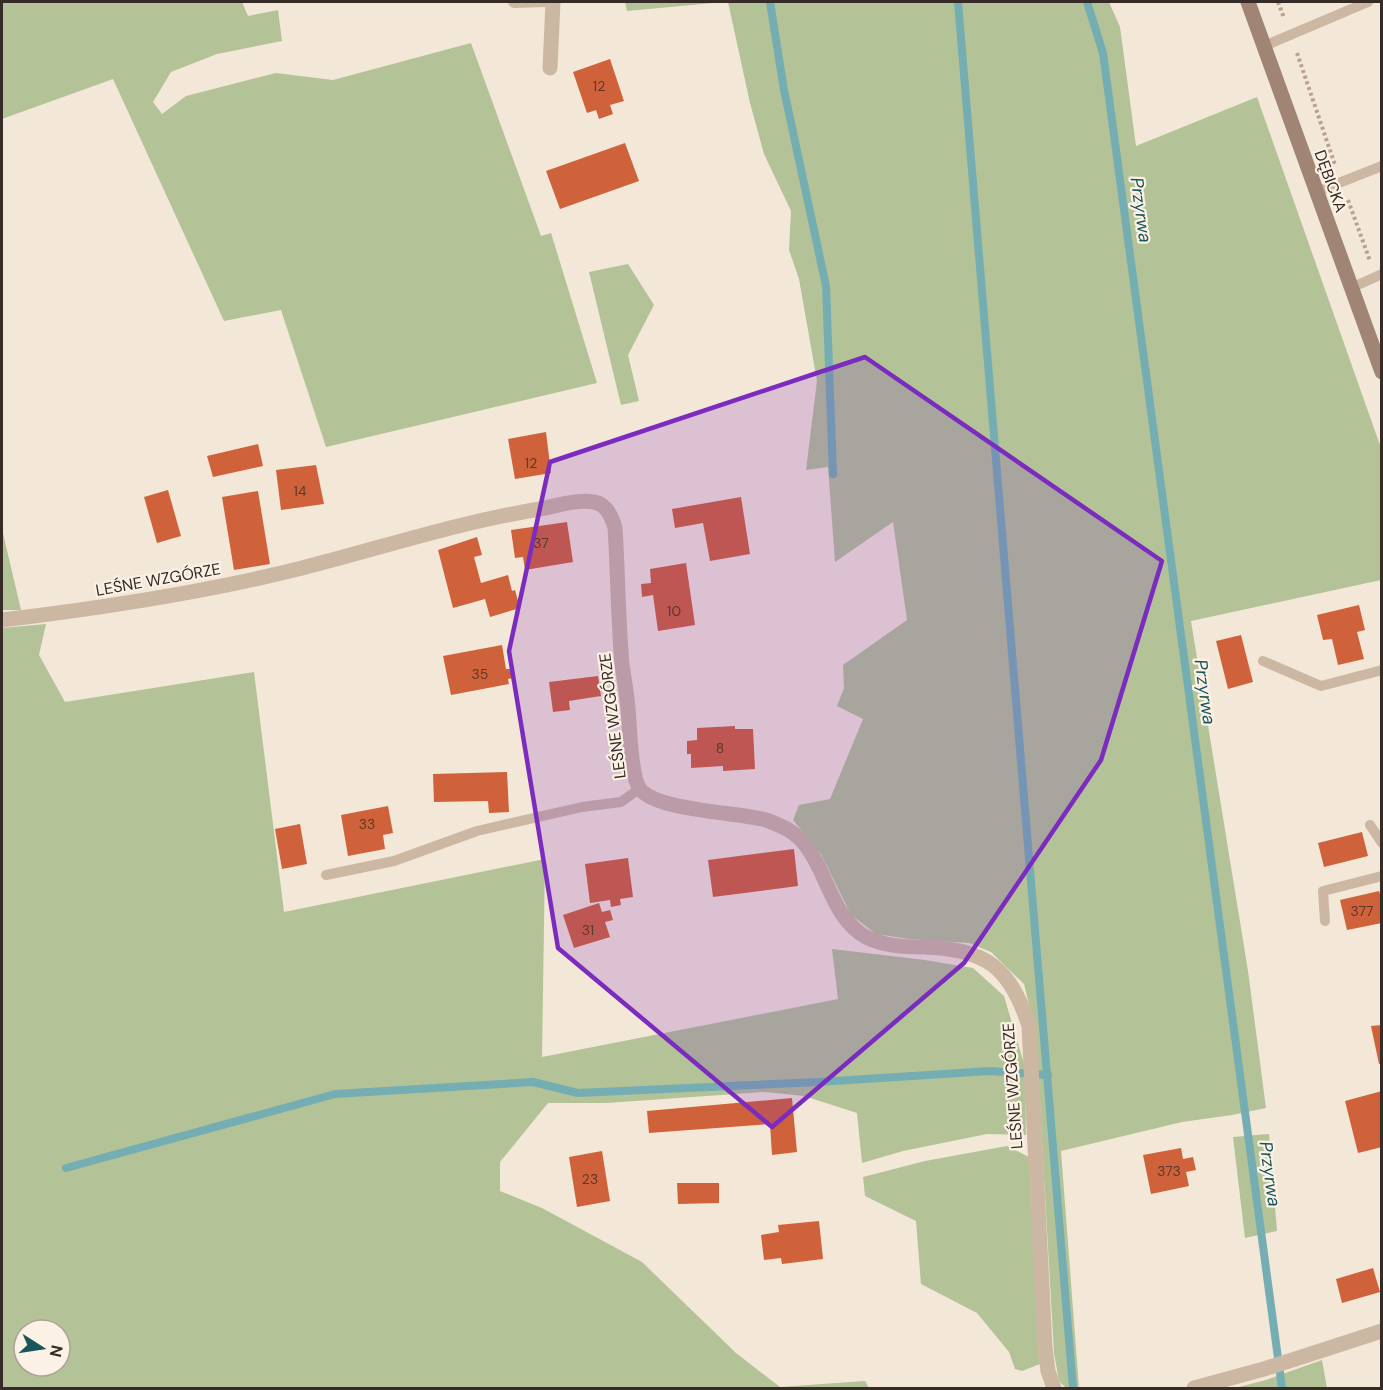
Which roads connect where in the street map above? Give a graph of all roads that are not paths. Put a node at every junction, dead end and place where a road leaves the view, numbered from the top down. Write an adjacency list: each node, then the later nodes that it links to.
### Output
1 (513, 2): 2 (lane)
2 (545, 2)
3 (553, 2): 7 (street)
4 (1248, 2): 6 (street, DĘBICKA)
5 (1368, 2): 6 (lane)
6 (1264, 46): 9 (street, DĘBICKA)
7 (550, 68)
8 (1382, 166): 9 (lane)
9 (1316, 192): 11 (street, DĘBICKA)
10 (1378, 276): 11 (lane)
11 (1351, 288): 12 (street, DĘBICKA)
12 (1382, 372)
13 (2, 620): 16 (street, LEŚNE WZGÓRZE)
14 (1263, 661): 15 (lane)
15 (1382, 670)
16 (639, 789): 19 (lane); 23 (street, LEŚNE WZGÓRZE)
17 (1370, 825): 18 (lane)
18 (1382, 843)
19 (326, 875)
20 (1382, 876): 21 (lane)
21 (1325, 921)
22 (1382, 1331): 24 (street)
23 (1054, 1389)
24 (1194, 1389)

